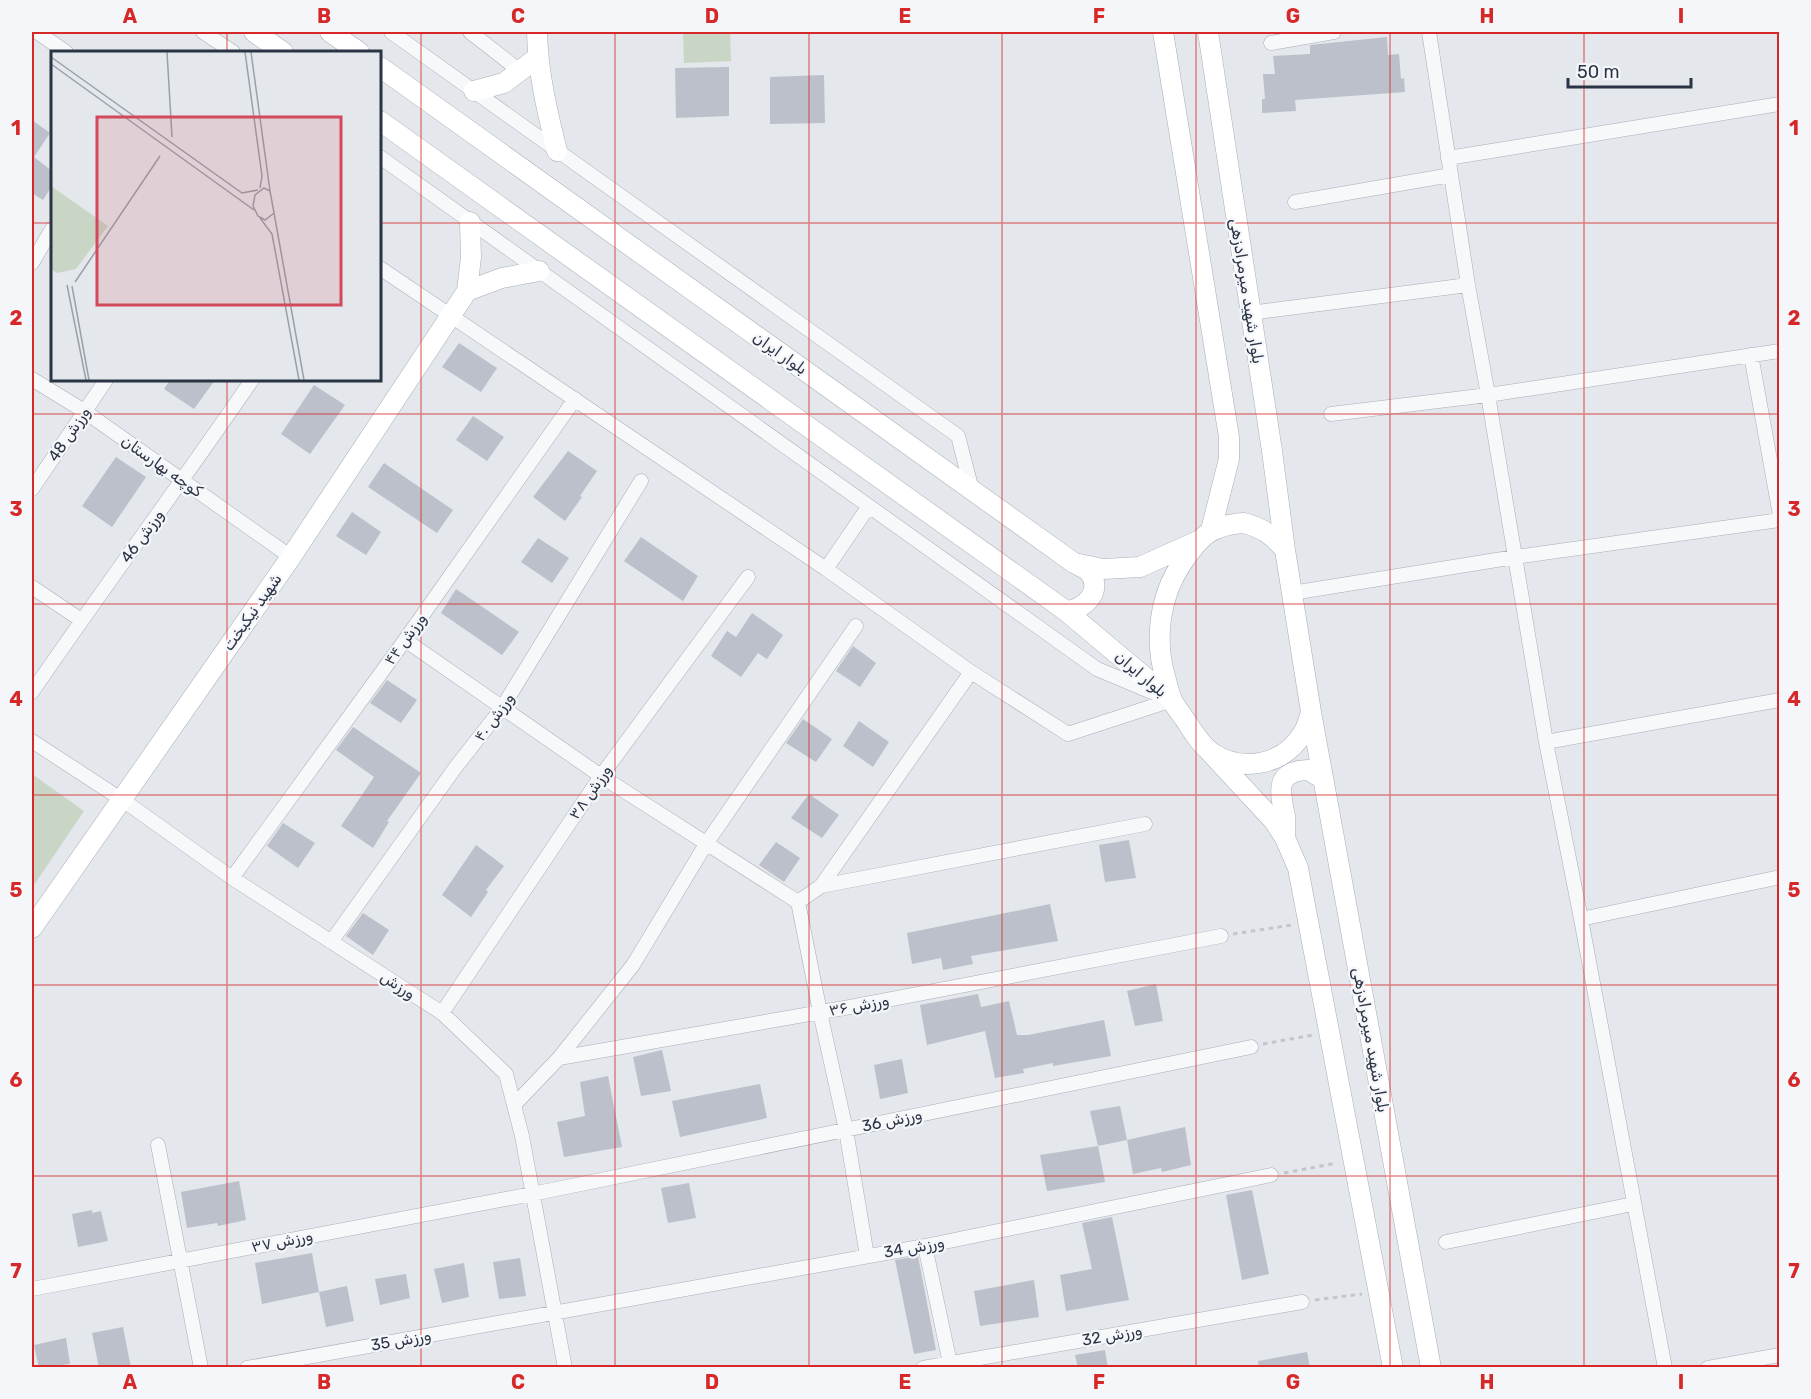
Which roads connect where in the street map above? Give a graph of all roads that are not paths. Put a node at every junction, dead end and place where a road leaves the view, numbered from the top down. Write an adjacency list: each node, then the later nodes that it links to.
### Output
1 (37, 32): 13 (street)
2 (203, 32): 14 (street)
3 (254, 32): 15 (street)
4 (330, 32): 16 (street)
5 (390, 32): 20 (street)
6 (470, 32): 19 (street)
7 (537, 32): 17 (street)
8 (1164, 32): 53 (street)
9 (1208, 32): 35 (street, بلوار شهید میرمرادزهی)
10 (1334, 32): 12 (street)
11 (1429, 32): 25 (street)
12 (1271, 43)
13 (65, 51)
14 (232, 51)
15 (282, 51)
16 (358, 51)
17 (538, 57): 19 (street); 23 (street)
18 (381, 68): 49 (street, بلوار ایران)
19 (520, 70): 20 (street)
20 (474, 91): 23 (street)
21 (1779, 104): 25 (street)
22 (381, 122): 62 (street, بلوار ایران)
23 (557, 151): 49 (street)
24 (381, 158): 28 (street)
25 (1448, 158): 26 (street)
26 (1451, 175): 27 (street); 33 (street)
27 (1295, 202)
28 (470, 222): 32 (street); 34 (street)
29 (51, 230): 30 (street)
30 (32, 263)
31 (381, 269): 36 (street)
32 (539, 271): 34 (street); 50 (street)
33 (1468, 285): 35 (street); 42 (street)
34 (467, 291): 36 (street, شهید نیکبخت)
35 (1250, 313): 54 (street, بلوار شهید میرمرادزهی)
36 (451, 315): 43 (street); 55 (street, شهید نیکبخت)
37 (1779, 351): 38 (street)
38 (1751, 355): 42 (street); 51 (street)
39 (32, 379): 44 (street, کوچه بهارستان)
40 (105, 381): 44 (street, ورزش 48)
41 (251, 381): 46 (street, ورزش 46)
42 (1488, 395): 45 (street); 56 (street)
43 (575, 399): 58 (street); 65 (street, ورزش ۴۴)
44 (84, 411): 46 (street, کوچه بهارستان); 48 (street, ورزش 48)
45 (1331, 414)
46 (183, 481): 55 (street, کوچه بهارستان); 63 (street, ورزش 46)
47 (641, 482): 70 (street, ورزش ۴۰)
48 (32, 489)
49 (972, 490): 57 (street, بلوار ایران)
50 (868, 506): 58 (street); 68 (street)
51 (1779, 515)
52 (1779, 520): 56 (street)
53 (1204, 535): 54 (street); 57 (street, بلوار ایران); 68 (street)
54 (1285, 550): 61 (street)
55 (291, 556): 77 (street, شهید نیکبخت)
56 (1515, 557): 61 (street); 73 (street)
57 (1074, 562): 62 (street)
58 (826, 569): 66 (street)
59 (748, 577): 75 (street, ورزش ۳۸)
60 (32, 587): 63 (street)
61 (1292, 593): 71 (street)
62 (1066, 611): 68 (street, بلوار ایران)
63 (81, 620): 67 (street, ورزش 46)
64 (856, 626): 80 (street)
65 (405, 640): 70 (street); 82 (street, ورزش ۴۴)
66 (971, 672): 68 (street); 83 (street)
67 (32, 692)
68 (1172, 700): 74 (street)
69 (1779, 700): 73 (street)
70 (502, 708): 75 (street); 88 (street, ورزش ۴۰)
71 (1311, 712): 74 (street); 76 (street, بلوار شهید میرمرادزهی)
72 (32, 741): 77 (street, ورزش)
73 (1545, 742): 85 (street)
74 (1210, 752): 79 (street)
75 (601, 776): 80 (street); 90 (street, ورزش ۳۸)
76 (1323, 778): 79 (street); 113 (street, بلوار شهید میرمرادزهی)
77 (120, 799): 82 (street, ورزش); 86 (street, شهید نیکبخت)
78 (1145, 824): 83 (street)
79 (1285, 838): 112 (street)
80 (706, 844): 84 (street); 92 (street)
81 (1779, 877): 85 (street)
82 (232, 878): 88 (street, ورزش)
83 (821, 886): 84 (street)
84 (798, 902): 89 (street)
85 (1581, 919): 98 (street)
86 (32, 928)
87 (1221, 936): 89 (street, ورزش ۳۶)
88 (331, 942): 90 (street, ورزش)
89 (820, 1012): 92 (street, ورزش ۳۶); 94 (street)
90 (442, 1013): 93 (street, ورزش)
91 (1251, 1047): 94 (street, ورزش 36)
92 (559, 1058): 93 (street)
93 (515, 1104): 97 (street, ورزش)
94 (846, 1130): 97 (street, ورزش 36); 101 (street)
95 (158, 1144): 102 (street)
96 (1271, 1175): 100 (street, ورزش 34)
97 (532, 1194): 102 (street, ورزش ۳۷); 105 (street, ورزش)
98 (1633, 1204): 99 (street); 114 (street)
99 (1446, 1242)
100 (925, 1246): 101 (street, ورزش 34); 107 (street)
101 (867, 1256): 105 (street, ورزش 34)
102 (181, 1261): 103 (street, ورزش ۳۷); 108 (street)
103 (32, 1289)
104 (1302, 1302): 107 (street, ورزش 32)
105 (555, 1313): 109 (street, ورزش 35); 110 (street, ورزش)
106 (1779, 1355): 115 (street)
107 (950, 1363): 111 (street, ورزش 32)
108 (201, 1368)
109 (247, 1368)
110 (565, 1368)
111 (923, 1368)
112 (1393, 1368)
113 (1431, 1368)
114 (1665, 1368)
115 (1708, 1368)

